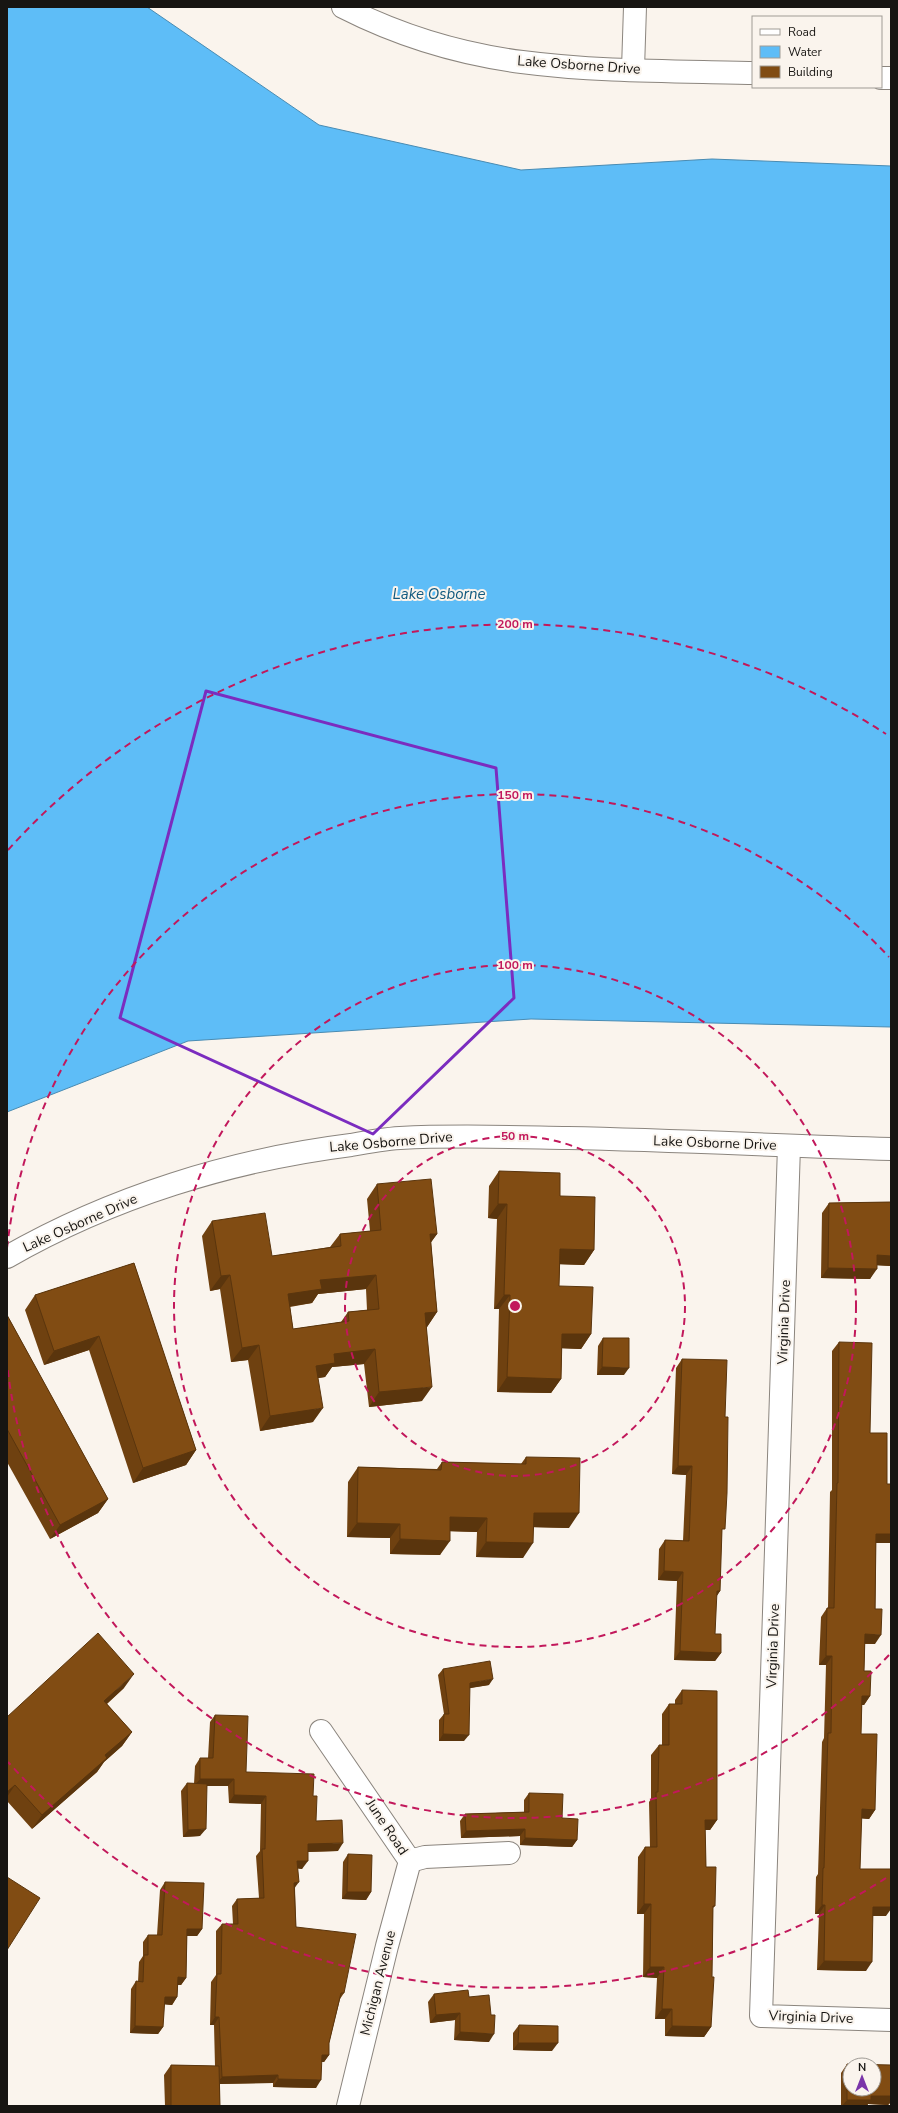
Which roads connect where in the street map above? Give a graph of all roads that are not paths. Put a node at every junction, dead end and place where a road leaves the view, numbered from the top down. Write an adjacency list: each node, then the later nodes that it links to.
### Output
1 (343, 7): 3 (street, Lake Osborne Drive)
2 (635, 7): 3 (street)
3 (633, 69): 4 (street, Lake Osborne Drive)
4 (752, 73)
5 (789, 1146): 6 (street, Lake Osborne Drive); 7 (street, Lake Osborne Drive); 11 (street, Virginia Drive)
6 (891, 1149)
7 (7, 1257)
8 (321, 1731): 10 (street, June Road)
9 (509, 1854): 10 (street, June Road)
10 (410, 1861): 12 (street, Michigan Avenue)
11 (891, 2020)
12 (348, 2106)

